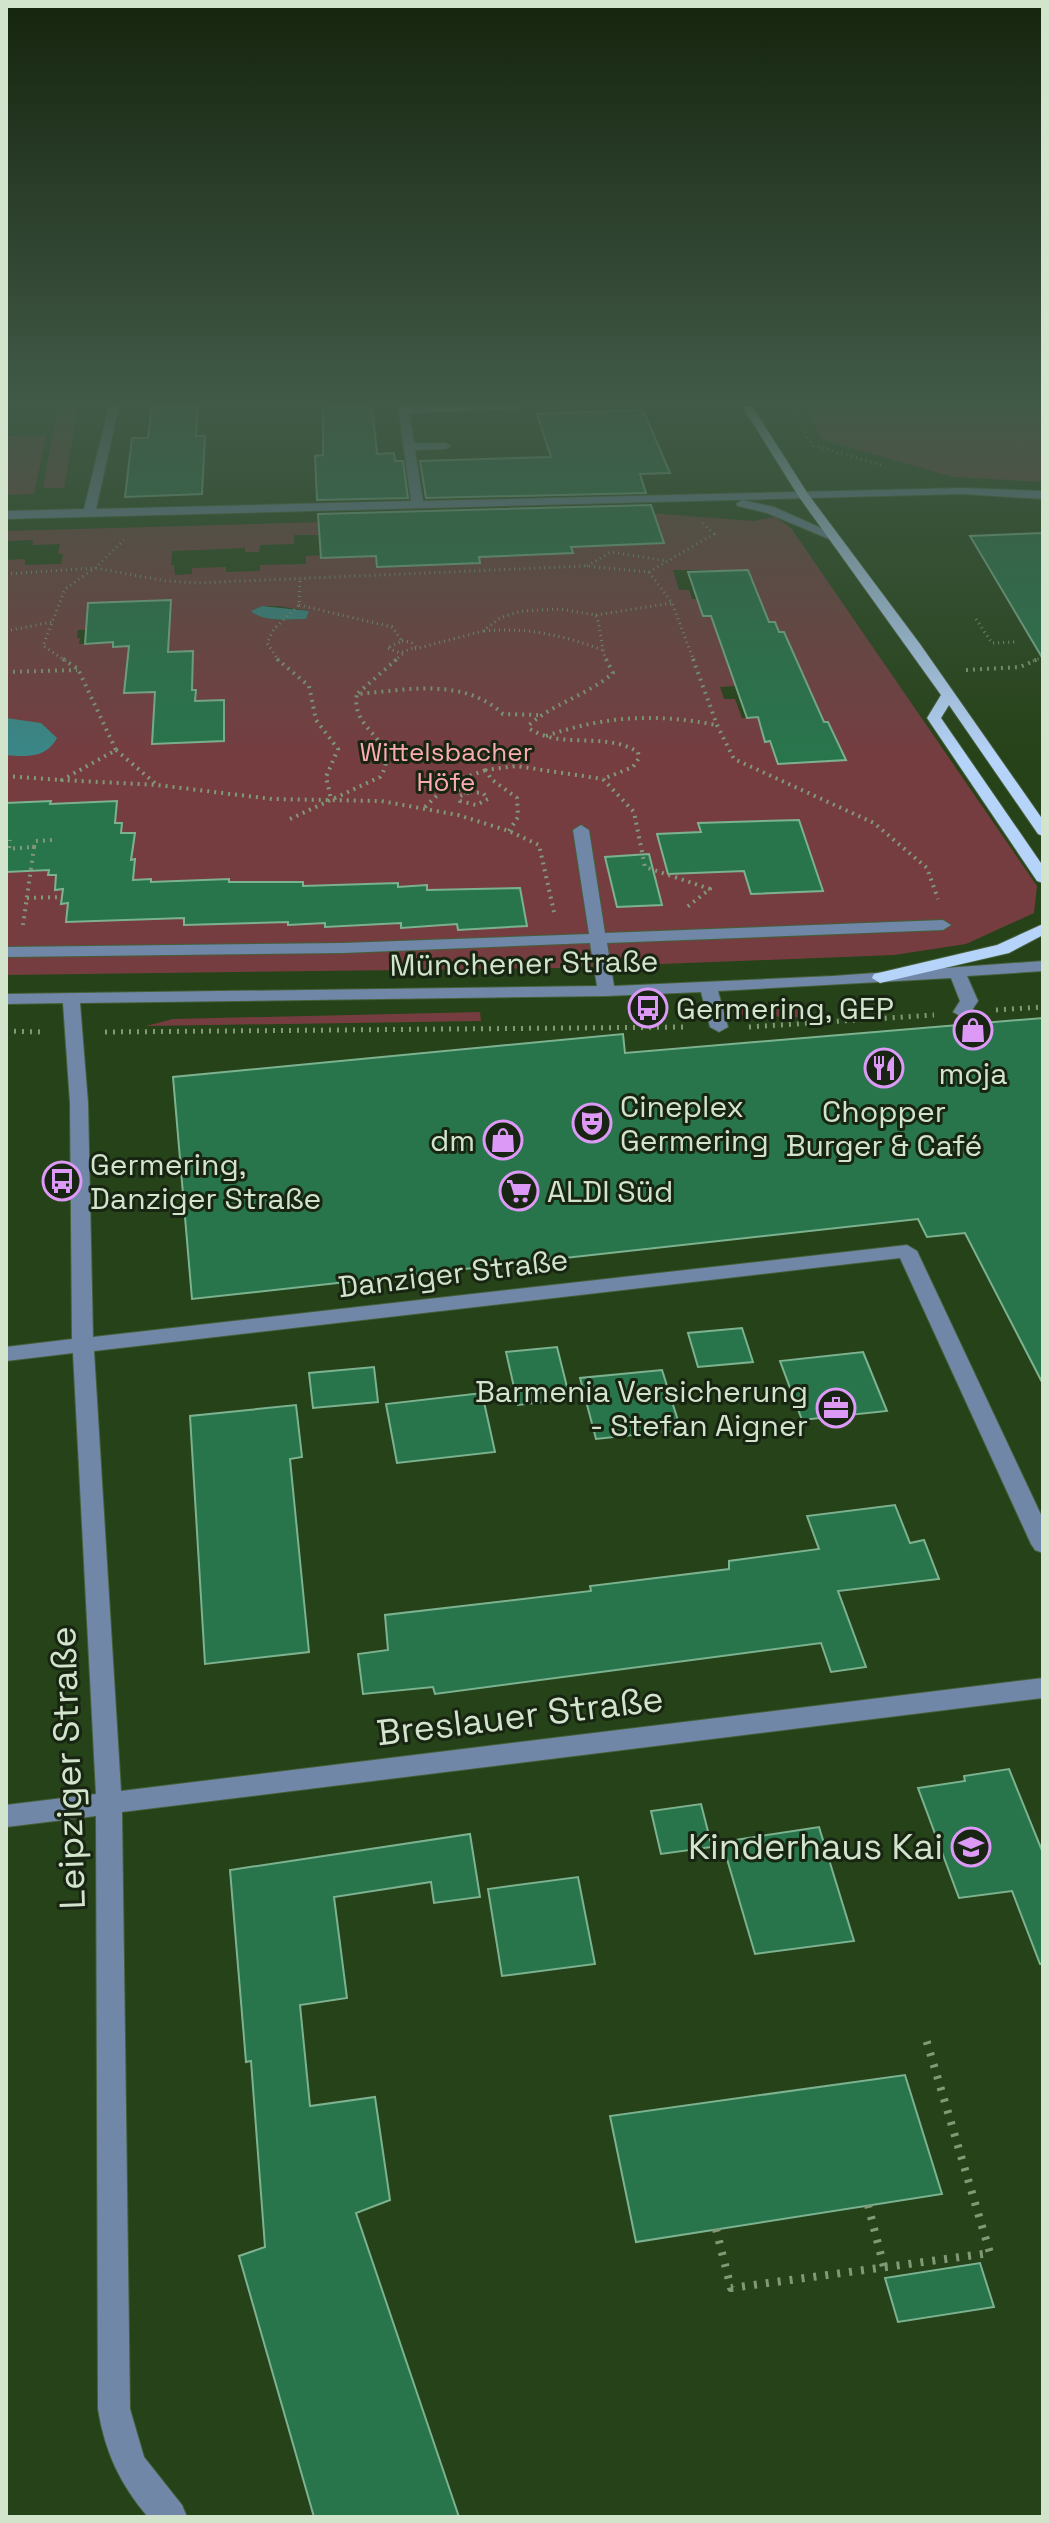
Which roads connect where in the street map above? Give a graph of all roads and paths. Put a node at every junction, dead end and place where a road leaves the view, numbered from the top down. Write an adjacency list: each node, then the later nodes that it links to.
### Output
1 (137, 524): 8 (path)
2 (704, 524): 6 (path)
3 (801, 524): 5 (street)
4 (824, 524): 5 (main road)
5 (833, 536): 29 (main road)
6 (667, 561): 7 (path); 9 (path)
7 (586, 566): 9 (path); 11 (path)
8 (95, 568): 10 (path); 11 (path); 16 (path)
9 (649, 572): 12 (path)
10 (6, 574)
11 (300, 579): 13 (path)
12 (672, 603): 14 (path); 31 (path)
13 (299, 606): 19 (path); 41 (path)
14 (596, 615): 18 (path); 22 (path)
15 (976, 619): 20 (path)
16 (53, 622): 17 (path); 25 (path)
17 (6, 631)
18 (483, 631): 21 (path); 22 (path)
19 (402, 641): 21 (path); 23 (path)
20 (1016, 642)
21 (415, 649): 23 (path)
22 (602, 650): 30 (path)
23 (404, 653): 28 (path)
24 (1043, 657): 26 (path)
25 (78, 669): 27 (path); 33 (path)
26 (964, 670)
27 (6, 672)
28 (357, 694): 30 (path); 41 (path)
29 (948, 695): 46 (main road); 51 (main road)
30 (539, 715): 32 (path)
31 (717, 725): 32 (path); 54 (path)
32 (544, 737): 36 (path)
33 (116, 750): 37 (path); 39 (path)
34 (486, 770): 36 (path); 38 (path); 45 (path)
35 (6, 776): 37 (path)
36 (603, 779): 56 (path)
37 (62, 780): 39 (path)
38 (447, 782): 40 (path); 42 (path)
39 (157, 785): 41 (path)
40 (466, 793): 40 (path)
41 (331, 799): 42 (path); 43 (path)
42 (425, 808): 45 (path)
43 (290, 819)
44 (581, 830): 57 (street)
45 (509, 831): 58 (path)
46 (1043, 831)
47 (10, 840): 50 (path)
48 (52, 840): 49 (path)
49 (34, 847): 50 (path); 53 (path)
50 (7, 848)
51 (1043, 878)
52 (62, 897): 53 (path)
53 (27, 898): 59 (path)
54 (943, 925): 56 (street, Münchener Straße)
55 (1043, 929): 62 (main road)
56 (653, 937): 57 (street, Münchener Straße)
57 (598, 940): 58 (street, Münchener Straße); 64 (street)
58 (559, 941): 59 (street, Münchener Straße)
59 (12, 952)
60 (1043, 966): 61 (street, Münchener Straße)
61 (957, 972): 62 (street, Münchener Straße); 68 (street)
62 (880, 978): 63 (street, Münchener Straße)
63 (708, 986): 64 (street, Münchener Straße); 69 (street)
64 (606, 991): 66 (street, Münchener Straße)
65 (6, 999): 66 (street, Münchener Straße)
66 (71, 1000): 70 (street, Leipziger Straße)
67 (1043, 1007): 68 (path)
68 (962, 1012): 69 (path)
69 (719, 1027): 70 (path)
70 (75, 1032): 71 (street, Leipziger Straße)
71 (83, 1346): 72 (street, Danziger Straße); 73 (street, Danziger Straße); 75 (street, Leipziger Straße)
72 (6, 1354)
73 (1043, 1544)
74 (1043, 1688): 75 (street, Breslauer Straße)
75 (109, 1803): 76 (street, Breslauer Straße); 81 (street, Leipziger Straße)
76 (6, 1816)
77 (926, 2039): 80 (path)
78 (868, 2205): 80 (path)
79 (716, 2229): 80 (path)
80 (884, 2267)
81 (170, 2517)

